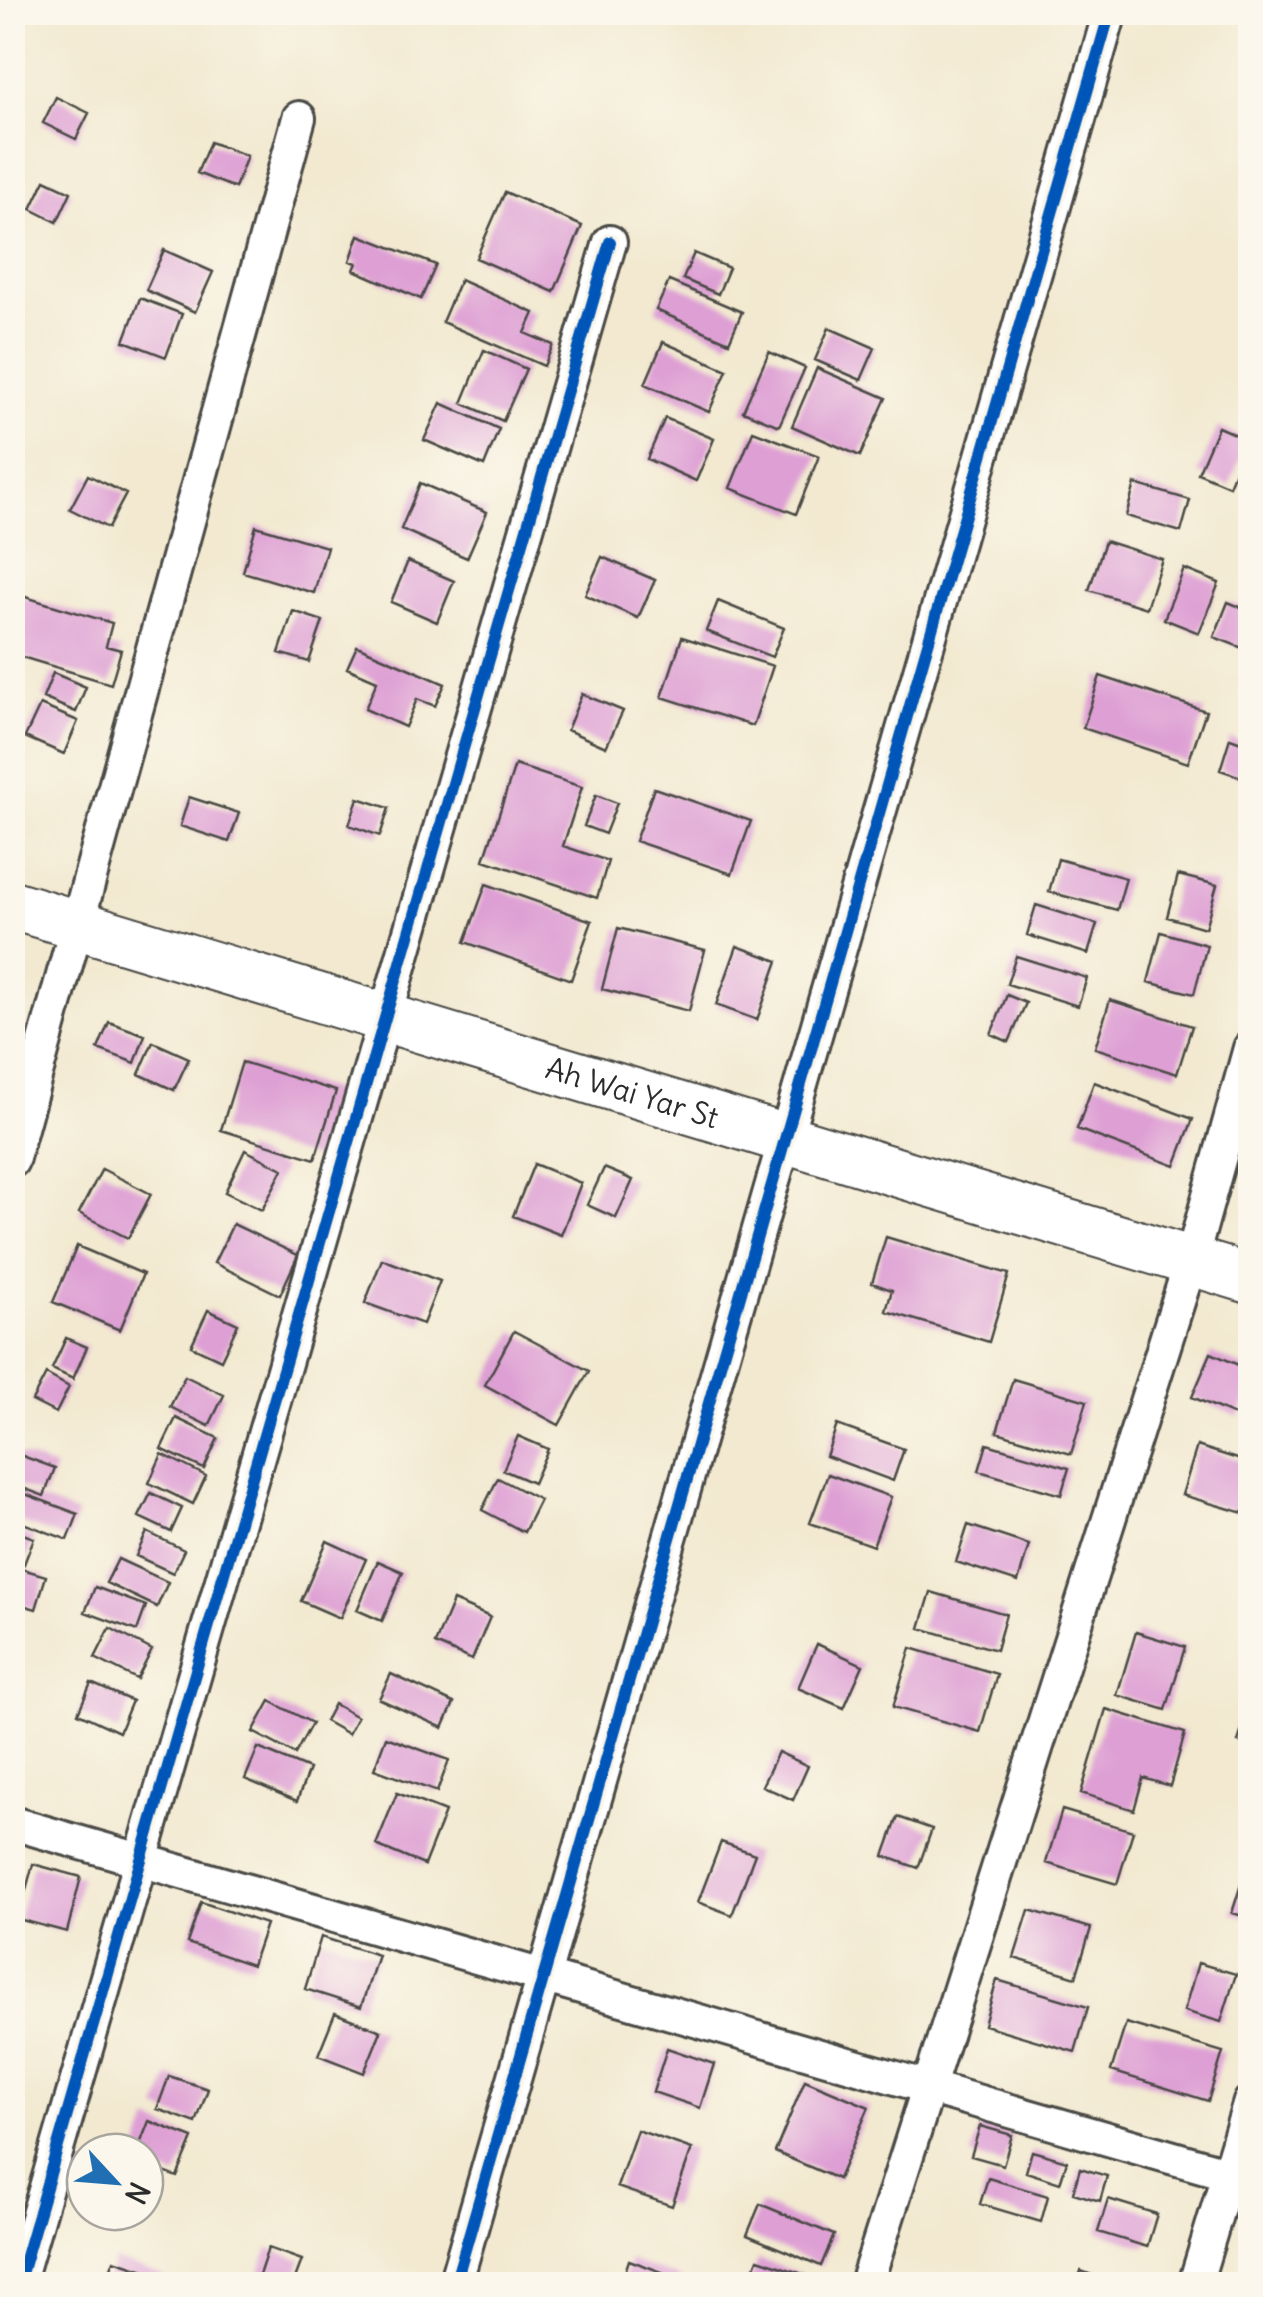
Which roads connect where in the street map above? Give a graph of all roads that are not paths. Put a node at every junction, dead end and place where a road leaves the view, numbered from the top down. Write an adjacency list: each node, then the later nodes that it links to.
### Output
1 (1110, 12): 8 (street)
2 (299, 118): 5 (street)
3 (610, 242): 6 (street)
4 (12, 904): 5 (street, Ah Wai Yar St)
5 (80, 925): 6 (street, Ah Wai Yar St); 9 (street)
6 (386, 1018): 8 (street, Ah Wai Yar St); 13 (street)
7 (1250, 1048): 10 (street)
8 (782, 1139): 10 (street, Ah Wai Yar St); 14 (street)
9 (12, 1161)
10 (1191, 1261): 11 (street, Ah Wai Yar St); 15 (street)
11 (1250, 1279)
12 (12, 1823): 13 (street)
13 (141, 1860): 14 (street); 18 (street)
14 (544, 1976): 15 (street); 19 (street)
15 (925, 2086): 17 (street); 20 (street)
16 (1250, 2102): 17 (street)
17 (1239, 2177): 21 (street)
18 (18, 2284)
19 (455, 2284)
20 (866, 2284)
21 (1195, 2284)

